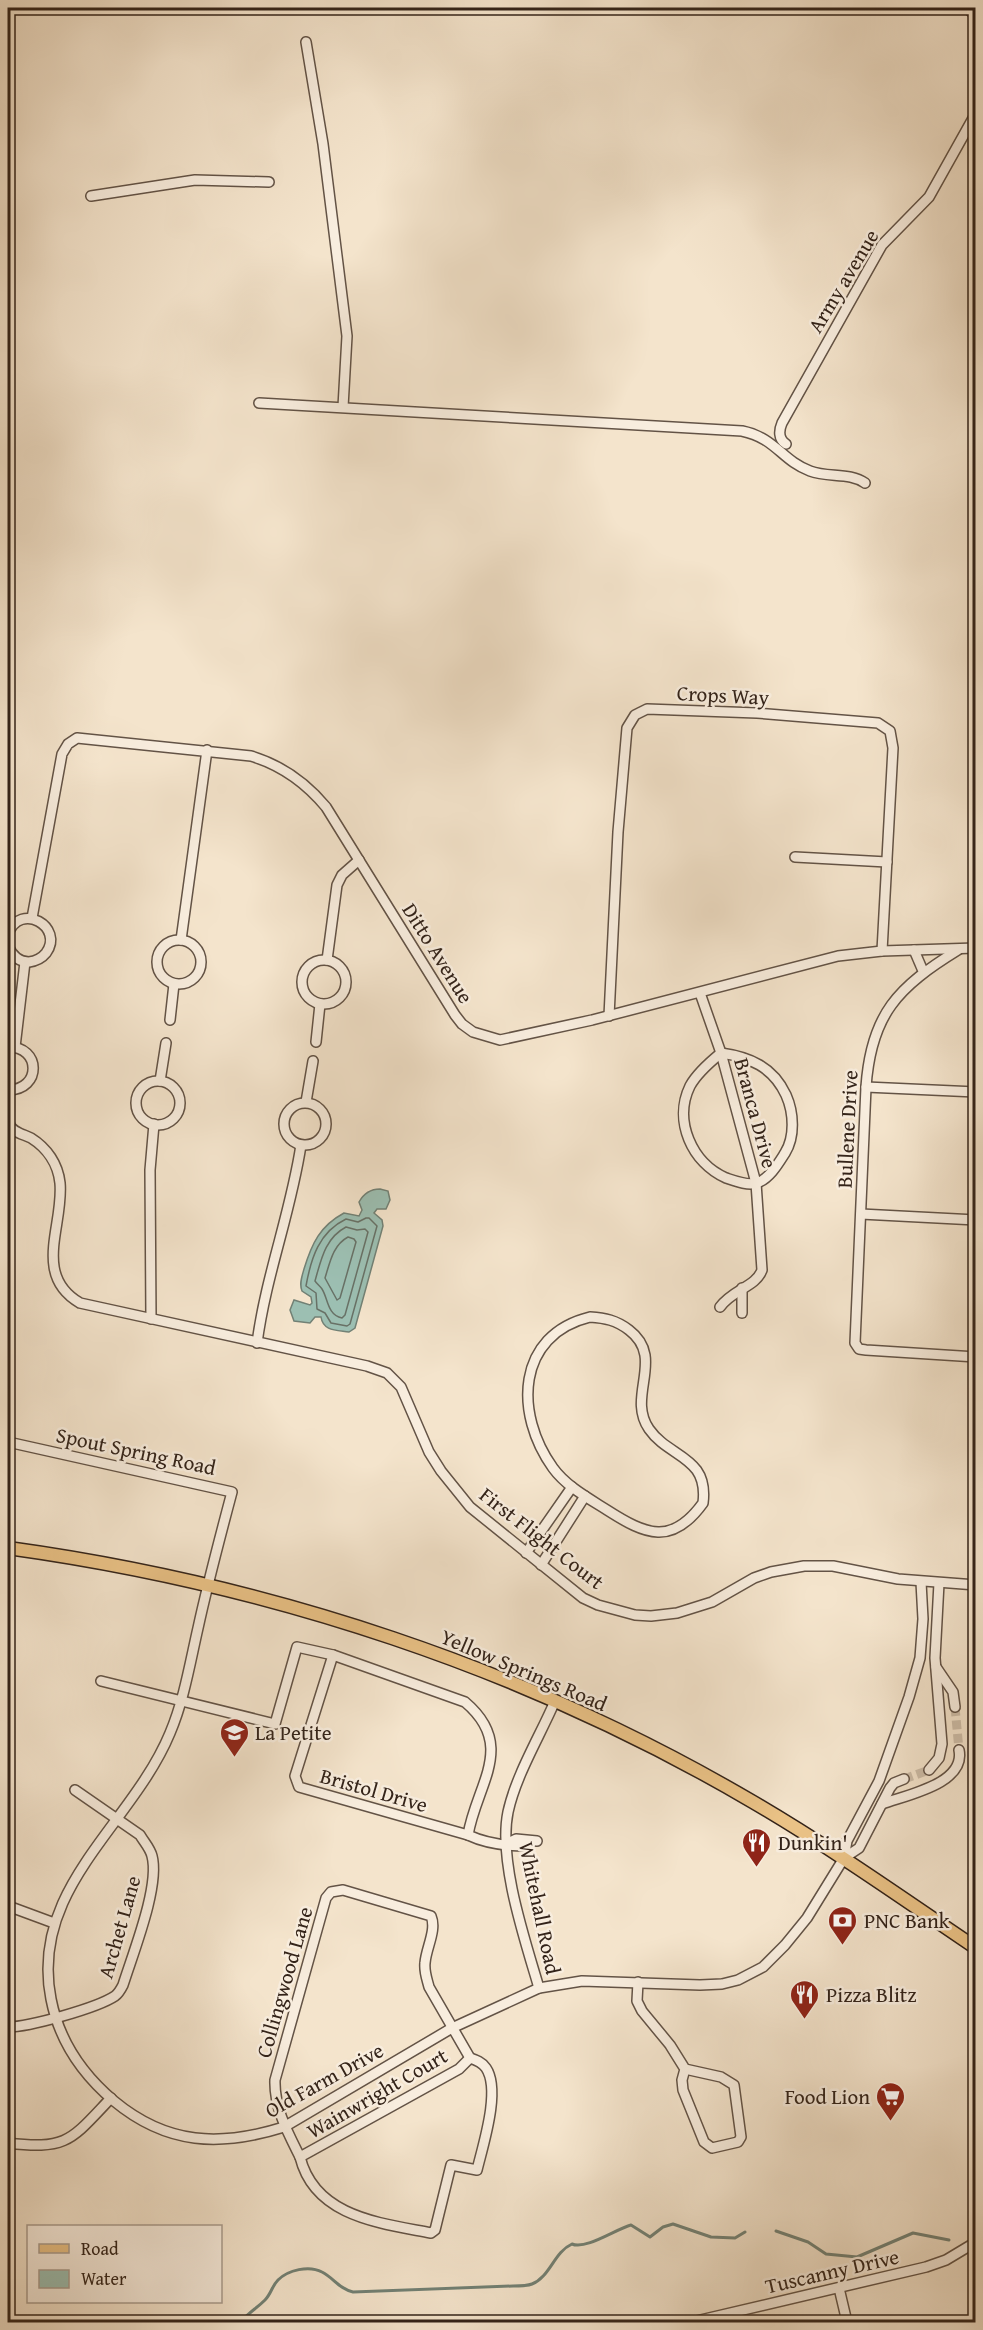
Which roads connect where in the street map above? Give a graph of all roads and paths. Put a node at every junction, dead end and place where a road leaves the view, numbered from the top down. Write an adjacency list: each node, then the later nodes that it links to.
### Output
1 (967, 8): 2 (street)
2 (975, 16)
3 (306, 42): 8 (street)
4 (975, 113): 9 (street, Army avenue)
5 (268, 182): 6 (street)
6 (91, 196)
7 (259, 403): 8 (street)
8 (343, 407): 10 (street)
9 (786, 444)
10 (865, 483)
11 (207, 750): 13 (street, Ditto Avenue); 15 (street, Ditto Avenue); 17 (street)
12 (795, 857): 14 (street)
13 (359, 860): 23 (street); 29 (street, Ditto Avenue)
14 (887, 862): 22 (street, Crops Way); 29 (street, Crops Way)
15 (32, 918): 16 (street); 24 (street)
16 (8, 934)
17 (181, 940): 26 (street); 26 (street)
18 (8, 946): 24 (street)
19 (975, 948): 20 (street, Ditto Avenue)
20 (959, 949): 21 (street, Ditto Avenue); 25 (street, Bullene Drive)
21 (914, 950): 22 (street, Ditto Avenue); 25 (street)
22 (882, 951): 27 (street, Ditto Avenue)
23 (327, 960): 28 (street); 28 (street)
24 (25, 962): 33 (street)
25 (923, 971): 37 (street, Bullene Drive)
26 (174, 984): 30 (street)
27 (700, 993): 29 (street, Ditto Avenue); 34 (street, Branca Drive)
28 (320, 1004): 31 (street)
29 (609, 1016)
30 (170, 1020)
31 (316, 1042)
32 (166, 1043): 36 (street)
33 (11, 1047): 38 (street)
34 (721, 1053): 43 (street, Branca Drive); 43 (street, Branca Drive); 43 (street, Branca Drive)
35 (313, 1061): 40 (street)
36 (160, 1081): 41 (street); 41 (street)
37 (866, 1087): 39 (street); 44 (street, Bullene Drive)
38 (8, 1090): 49 (street, First Flight Court)
39 (975, 1092)
40 (306, 1102): 42 (street); 42 (street)
41 (154, 1124): 49 (street)
42 (301, 1145): 50 (street)
43 (756, 1183): 46 (street, Branca Drive)
44 (861, 1214): 45 (street); 51 (street, Bullene Drive)
45 (975, 1220)
46 (742, 1288): 47 (street, Branca Drive); 48 (street)
47 (720, 1307)
48 (742, 1313)
49 (151, 1319): 50 (street, First Flight Court)
50 (257, 1343): 56 (street, First Flight Court)
51 (975, 1357)
52 (8, 1442): 59 (street, Spout Spring Road)
53 (572, 1487): 54 (street); 54 (street); 56 (street)
54 (585, 1496): 57 (street)
55 (8, 1548): 59 (main road, Yellow Springs Road)
56 (526, 1553): 57 (street, First Flight Court)
57 (541, 1565): 58 (street, First Flight Court)
58 (930, 1583): 60 (street, First Flight Court); 62 (street); 76 (street)
59 (207, 1585): 64 (street, Old Farm Drive); 65 (main road, Yellow Springs Road)
60 (975, 1585)
61 (333, 1655): 64 (street); 73 (street); 73 (street, Bristol Drive)
62 (935, 1666): 66 (street); 68 (street)
63 (101, 1681): 64 (street)
64 (181, 1700): 72 (street, Old Farm Drive)
65 (555, 1701): 75 (street, Whitehall Road); 76 (main road, Yellow Springs Road)
66 (955, 1707)
67 (959, 1750): 71 (street)
68 (929, 1770)
69 (904, 1779): 71 (street)
70 (75, 1790): 72 (street)
71 (882, 1804): 76 (street)
72 (116, 1819): 78 (street, Old Farm Drive); 82 (street, Archet Lane)
73 (468, 1835): 75 (street, Bristol Drive)
74 (534, 1841): 75 (street, Bristol Drive)
75 (506, 1844): 81 (street, Whitehall Road)
76 (844, 1858): 79 (main road, Yellow Springs Road); 80 (street, Old Farm Drive)
77 (8, 1906): 78 (street)
78 (54, 1923): 82 (street, Old Farm Drive)
79 (975, 1948)
80 (638, 1982): 81 (street, Old Farm Drive); 86 (street)
81 (539, 1988): 84 (street, Old Farm Drive)
82 (55, 2017): 83 (street); 87 (street, Old Farm Drive)
83 (8, 2027)
84 (453, 2028): 85 (street, Wainwright Court); 88 (street, Old Farm Drive); 88 (street, Collingwood Lane)
85 (470, 2058): 90 (street, Wainwright Court); 90 (street, Wainwright Court)
86 (685, 2069): 86 (street)
87 (111, 2098): 88 (street, Old Farm Drive); 89 (street)
88 (284, 2127): 90 (street, Wainwright Court)
89 (8, 2143)
90 (300, 2157)
91 (975, 2242): 92 (street, Tuscanny Drive)
92 (839, 2288): 93 (street, Tuscanny Drive); 94 (street)
93 (692, 2322)
94 (847, 2322)

